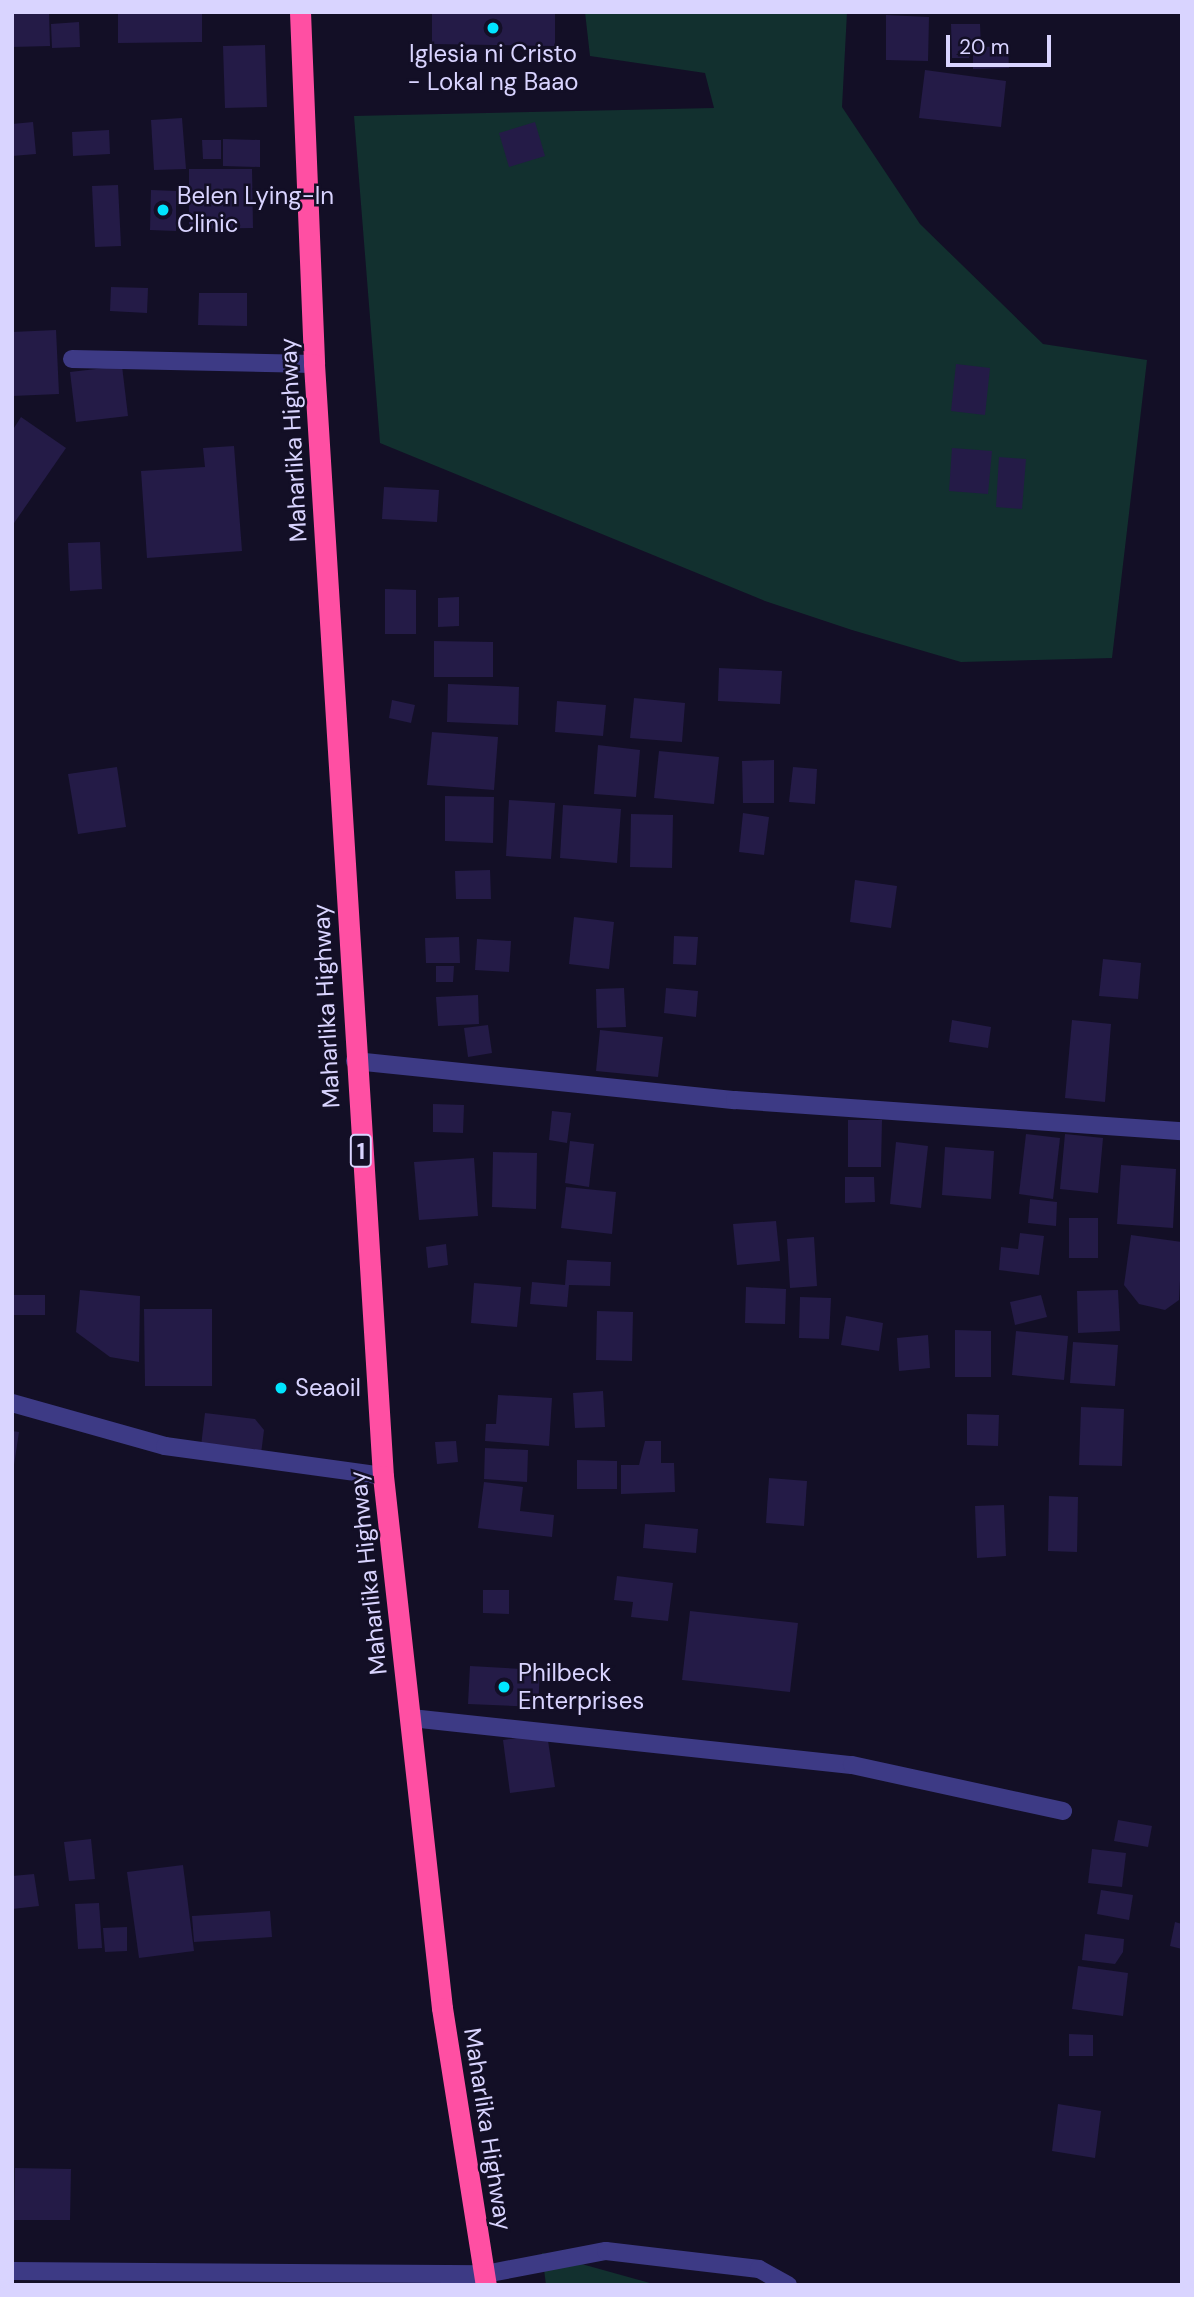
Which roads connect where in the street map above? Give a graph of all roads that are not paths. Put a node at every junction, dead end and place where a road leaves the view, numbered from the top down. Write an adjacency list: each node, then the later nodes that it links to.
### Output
1 (300, 12): 3 (highway, Maharlika Highway / 1)
2 (72, 359): 3 (street)
3 (314, 364): 4 (highway, Maharlika Highway / 1)
4 (355, 1061): 5 (street); 7 (highway, Maharlika Highway / 1)
5 (1182, 1131)
6 (12, 1403): 7 (street)
7 (383, 1476): 8 (highway, Maharlika Highway / 1)
8 (411, 1718): 9 (street); 11 (highway, Maharlika Highway / 1)
9 (1063, 1811)
10 (12, 2271): 11 (street)
11 (485, 2280): 12 (street)
12 (788, 2285)

